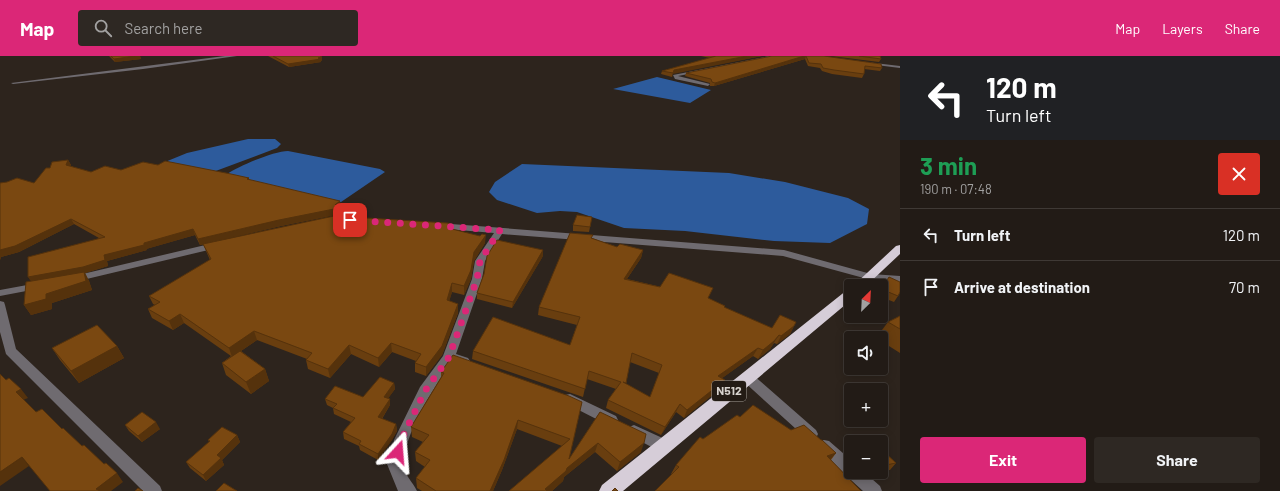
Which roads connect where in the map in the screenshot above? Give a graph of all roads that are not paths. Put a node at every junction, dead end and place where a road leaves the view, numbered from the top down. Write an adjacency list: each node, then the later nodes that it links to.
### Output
1 (235, 56): 5 (street)
2 (803, 56): 6 (street)
3 (863, 62): 4 (street)
4 (900, 67)
5 (13, 82)
6 (708, 85)
7 (428, 225): 8 (street)
8 (500, 230): 11 (street); 19 (street)
9 (230, 242): 14 (street)
10 (900, 248): 11 (highway)
11 (871, 277): 12 (highway); 13 (street)
12 (868, 279)
13 (900, 279)
14 (68, 280)
15 (45, 284): 16 (street)
16 (0, 293)
17 (844, 299): 21 (highway, N512)
18 (0, 305): 26 (street)
19 (449, 357): 20 (street); 27 (street)
20 (476, 365)
21 (747, 376): 23 (highway, N512); 24 (street)
22 (558, 395): 23 (street)
23 (664, 446): 28 (highway, N512)
24 (844, 464)
25 (861, 479): 29 (street)
26 (154, 491)
27 (409, 491)
28 (609, 491)
29 (874, 491)

